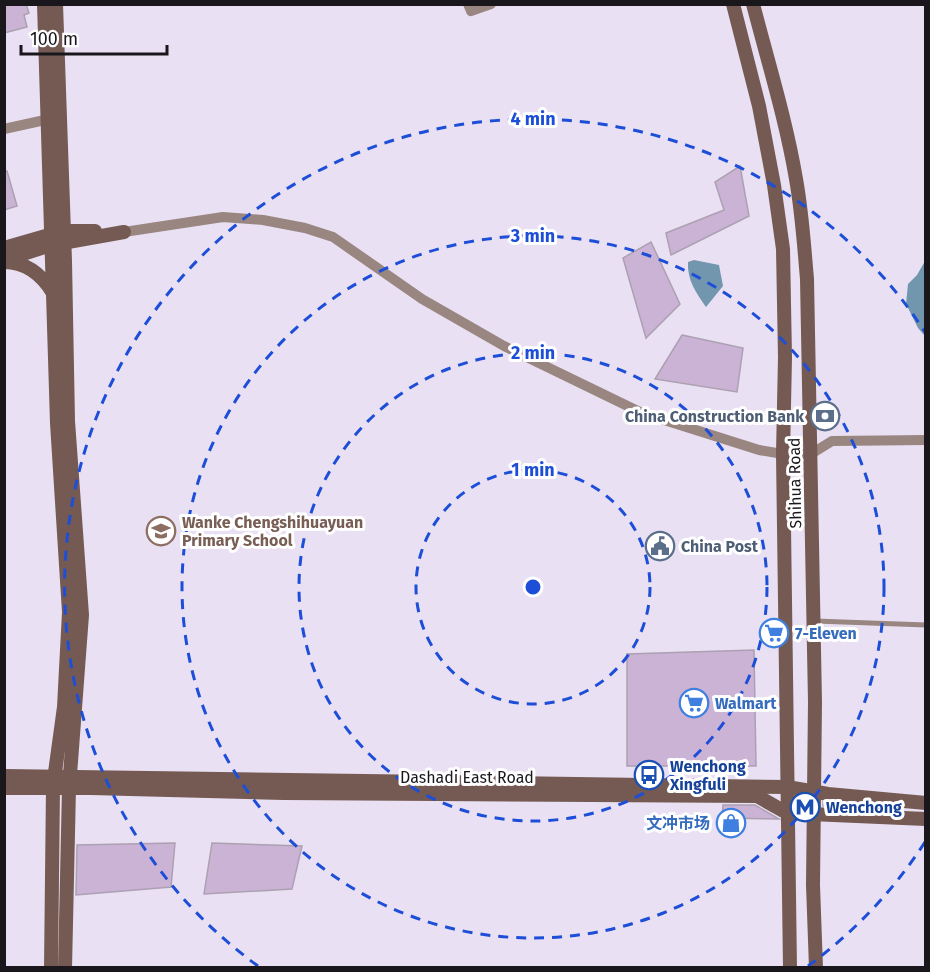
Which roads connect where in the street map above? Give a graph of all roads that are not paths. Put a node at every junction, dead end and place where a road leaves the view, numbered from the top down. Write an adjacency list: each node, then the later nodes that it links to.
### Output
1 (44, 4): 7 (main road)
2 (56, 4): 7 (main road)
3 (468, 4): 4 (street)
4 (491, 4)
5 (733, 4): 15 (main road, Shihua Road)
6 (753, 4): 16 (main road, Shihua Road)
7 (54, 118): 8 (street); 10 (main road)
8 (4, 129)
9 (124, 232): 10 (main road); 15 (street)
10 (58, 238): 11 (main road); 12 (main road); 13 (main road); 21 (main road)
11 (4, 248)
12 (4, 261): 13 (main road)
13 (53, 294): 20 (main road)
14 (926, 440): 16 (street)
15 (783, 454): 16 (street); 22 (main road, Shihua Road)
16 (811, 454): 17 (main road, Shihua Road)
17 (814, 621): 18 (lane); 24 (main road, Shihua Road)
18 (926, 625)
19 (4, 776): 20 (main road, Dashadi East Road)
20 (54, 782): 21 (main road, Dashadi East Road); 23 (main road, Dashadi East Road); 31 (main road)
21 (70, 782): 22 (main road, Dashadi East Road); 27 (main road, Dashadi East Road); 32 (main road)
22 (787, 787): 24 (main road, Dashadi East Road); 27 (main road, Shihua Road)
23 (4, 788)
24 (815, 792): 25 (main road, Dashadi East Road); 28 (main road, Shihua Road)
25 (908, 802): 26 (main road, Dashadi East Road); 29 (main road)
26 (926, 803)
27 (788, 813): 28 (main road, Dashadi East Road); 33 (main road, Shihua Road)
28 (813, 814): 29 (main road, Dashadi East Road); 34 (main road, Shihua Road)
29 (907, 819): 30 (main road, Dashadi East Road)
30 (926, 819)
31 (51, 968)
32 (65, 968)
33 (790, 968)
34 (816, 968)

